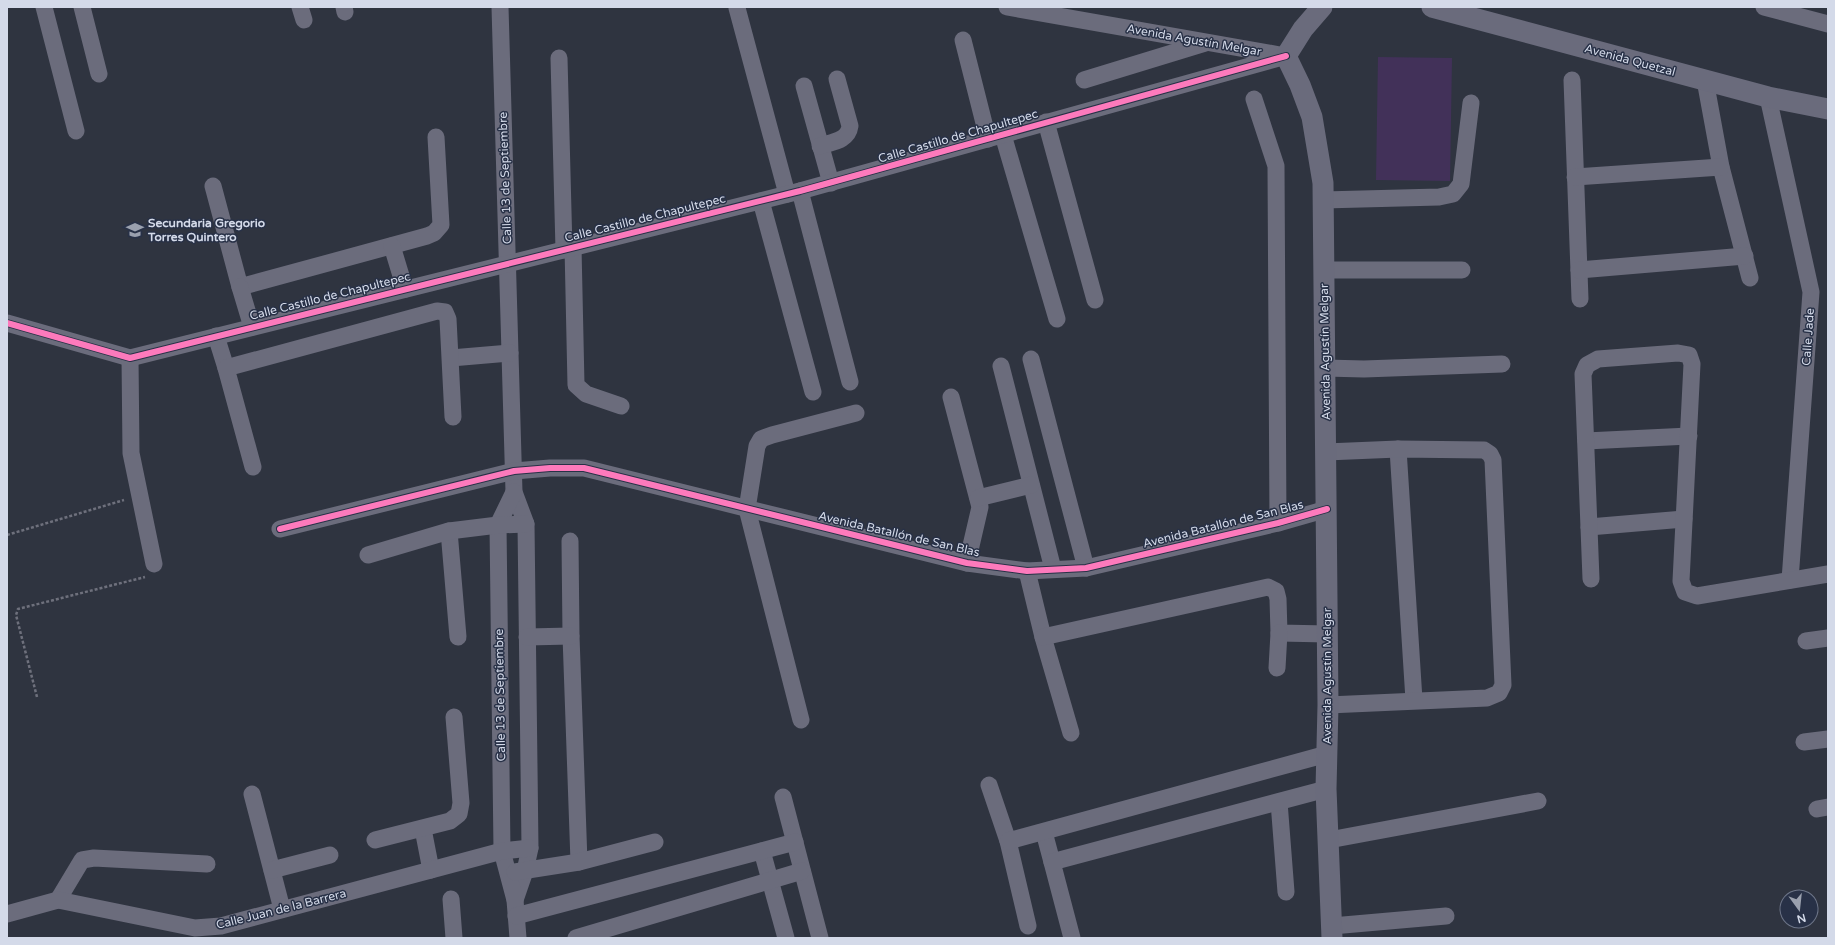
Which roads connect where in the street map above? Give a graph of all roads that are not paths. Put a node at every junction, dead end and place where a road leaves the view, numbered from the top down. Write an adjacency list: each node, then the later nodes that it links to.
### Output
1 (44, 7): 25 (street)
2 (82, 7): 14 (street)
3 (500, 7): 39 (street, Calle 13 de Septiembre)
4 (1007, 7): 11 (street, Avenida Agustín Melgar)
5 (1322, 7): 12 (main road)
6 (1432, 7): 18 (main road, Avenida Quetzal)
7 (1764, 7): 9 (street)
8 (738, 8): 33 (street)
9 (1828, 24)
10 (963, 40): 27 (street)
11 (1206, 43): 12 (street, Avenida Agustín Melgar); 16 (street)
12 (1286, 56): 24 (street, Calle Castillo de Chapultepec); 34 (main road, Avenida Agustín Melgar)
13 (559, 58): 37 (street)
14 (99, 74)
15 (837, 79): 28 (street)
16 (1084, 80)
17 (1572, 80): 30 (street)
18 (1705, 80): 20 (main road, Avenida Quetzal); 29 (street)
19 (804, 86): 28 (street)
20 (1768, 97): 23 (main road, Avenida Quetzal); 93 (street, Calle Jade)
21 (1254, 99): 79 (street)
22 (1471, 103): 34 (street)
23 (1828, 109)
24 (1046, 122): 27 (street, Calle Castillo de Chapultepec); 47 (street)
25 (76, 131)
26 (436, 137): 36 (street)
27 (996, 137): 31 (street, Calle Castillo de Chapultepec); 48 (street)
28 (820, 146): 31 (street)
29 (1721, 167): 30 (street); 38 (street)
30 (1574, 177): 42 (street)
31 (831, 183): 33 (street, Calle Castillo de Chapultepec)
32 (213, 186): 44 (street)
33 (793, 193): 35 (street, Calle Castillo de Chapultepec); 60 (street)
34 (1323, 200): 40 (main road, Avenida Agustín Melgar)
35 (761, 201): 37 (street, Calle Castillo de Chapultepec); 61 (street)
36 (392, 246): 44 (street); 45 (street)
37 (568, 249): 39 (street, Calle Castillo de Chapultepec); 63 (street)
38 (1745, 256): 42 (street); 43 (street)
39 (507, 264): 45 (street, Calle Castillo de Chapultepec); 52 (street, Calle 13 de Septiembre)
40 (1324, 270): 41 (street); 59 (main road, Avenida Agustín Melgar)
41 (1462, 270)
42 (1579, 270): 46 (street)
43 (1750, 278)
44 (240, 287): 50 (street)
45 (405, 289): 50 (street, Calle Castillo de Chapultepec)
46 (1580, 299)
47 (1096, 300)
48 (1057, 319)
49 (7, 323): 53 (street)
50 (252, 328): 51 (street, Calle Castillo de Chapultepec)
51 (216, 336): 53 (street, Calle Castillo de Chapultepec); 58 (street)
52 (510, 353): 54 (street); 71 (street, Calle 13 de Septiembre)
53 (130, 358): 87 (street)
54 (450, 358): 58 (street); 65 (street)
55 (1031, 359): 88 (street)
56 (1502, 364): 59 (street)
57 (1001, 366): 72 (street)
58 (226, 368): 70 (street)
59 (1325, 368): 69 (main road, Avenida Agustín Melgar)
60 (850, 382)
61 (813, 392)
62 (951, 397): 74 (street)
63 (622, 406)
64 (856, 413): 75 (street)
65 (453, 417)
66 (1689, 436): 67 (street); 67 (street); 77 (street)
67 (1586, 441): 81 (street)
68 (1398, 449): 69 (street); 103 (street); 103 (street)
69 (1326, 452): 76 (main road, Avenida Agustín Melgar)
70 (253, 467)
71 (514, 471): 73 (street, Calle 13 de Septiembre); 75 (street, Avenida Batallón de San Blas); 82 (street, Avenida Batallón de San Blas)
72 (1031, 485): 74 (street); 89 (street)
73 (514, 492): 78 (street, Calle 13 de Septiembre); 80 (street, Calle 13 de Septiembre)
74 (978, 498): 86 (street)
75 (747, 509): 86 (street, Avenida Batallón de San Blas); 106 (street)
76 (1327, 509): 79 (street, Avenida Batallón de San Blas); 95 (main road, Avenida Agustín Melgar)
77 (1684, 519): 81 (street); 93 (street)
78 (526, 524): 80 (street); 98 (street, Calle 13 de Septiembre)
79 (1278, 524): 88 (street, Avenida Batallón de San Blas)
80 (498, 525): 83 (street); 125 (street, Calle 13 de Septiembre)
81 (1589, 527): 92 (street)
82 (280, 529)
83 (449, 531): 85 (street); 97 (street)
84 (570, 541): 96 (street)
85 (368, 555)
86 (967, 563): 90 (street, Avenida Batallón de San Blas)
87 (154, 564)
88 (1086, 568): 89 (street, Avenida Batallón de San Blas)
89 (1053, 569): 90 (street, Avenida Batallón de San Blas)
90 (1027, 571): 99 (street)
91 (1828, 574): 93 (street)
92 (1591, 579)
93 (1790, 580)
94 (1279, 633): 95 (street); 99 (street); 102 (street)
95 (1328, 634): 104 (main road, Avenida Agustín Melgar)
96 (571, 636): 98 (street); 128 (street)
97 (458, 637)
98 (527, 637): 124 (street, Calle 13 de Septiembre)
99 (1043, 637): 107 (street)
100 (1828, 638): 101 (street)
101 (1806, 641)
102 (1277, 668)
103 (1414, 700): 104 (street)
104 (1328, 705): 110 (main road, Avenida Agustín Melgar)
105 (454, 717): 117 (street)
106 (801, 720)
107 (1071, 733)
108 (1828, 739): 109 (street)
109 (1804, 742)
110 (1327, 754): 112 (main road, Avenida Agustín Melgar); 118 (street)
111 (989, 785): 121 (street)
112 (1326, 789): 116 (street); 120 (main road, Avenida Agustín Melgar)
113 (252, 794): 131 (street)
114 (783, 797): 123 (street)
115 (1538, 801): 120 (street)
116 (1279, 802): 129 (street); 137 (street)
117 (423, 829): 119 (street); 132 (street)
118 (1044, 832): 121 (street); 129 (street)
119 (375, 840)
120 (1329, 840): 145 (main road, Avenida Agustín Melgar)
121 (1008, 841): 144 (street)
122 (655, 842): 128 (street)
123 (794, 842): 126 (street); 134 (street)
124 (530, 848): 125 (street, Calle Juan de la Barrera); 133 (street, Calle 13 de Septiembre)
125 (502, 851): 132 (street, Calle Juan de la Barrera); 135 (street, Calle 13 de Septiembre)
126 (762, 851): 136 (street); 140 (street)
127 (330, 855): 131 (street)
128 (579, 862): 133 (street)
129 (1052, 862): 151 (street)
130 (207, 864): 139 (street)
131 (272, 870): 141 (street)
132 (431, 870): 141 (street, Calle Juan de la Barrera)
133 (525, 871): 135 (street); 140 (street, Calle 13 de Septiembre)
134 (802, 871): 136 (street); 150 (street)
135 (506, 873): 140 (street, Calle 13 de Septiembre)
136 (770, 880): 148 (street); 149 (street)
137 (1286, 892)
138 (451, 899): 146 (street)
139 (58, 900): 141 (street, Calle Juan de la Barrera); 142 (street, Calle Juan de la Barrera)
140 (516, 908): 147 (street, Calle 13 de Septiembre)
141 (282, 909)
142 (7, 914)
143 (1446, 916): 145 (street)
144 (1028, 926)
145 (1332, 932)
146 (454, 938)
147 (518, 938)
148 (576, 938)
149 (786, 938)
150 (820, 938)
151 (1072, 938)

